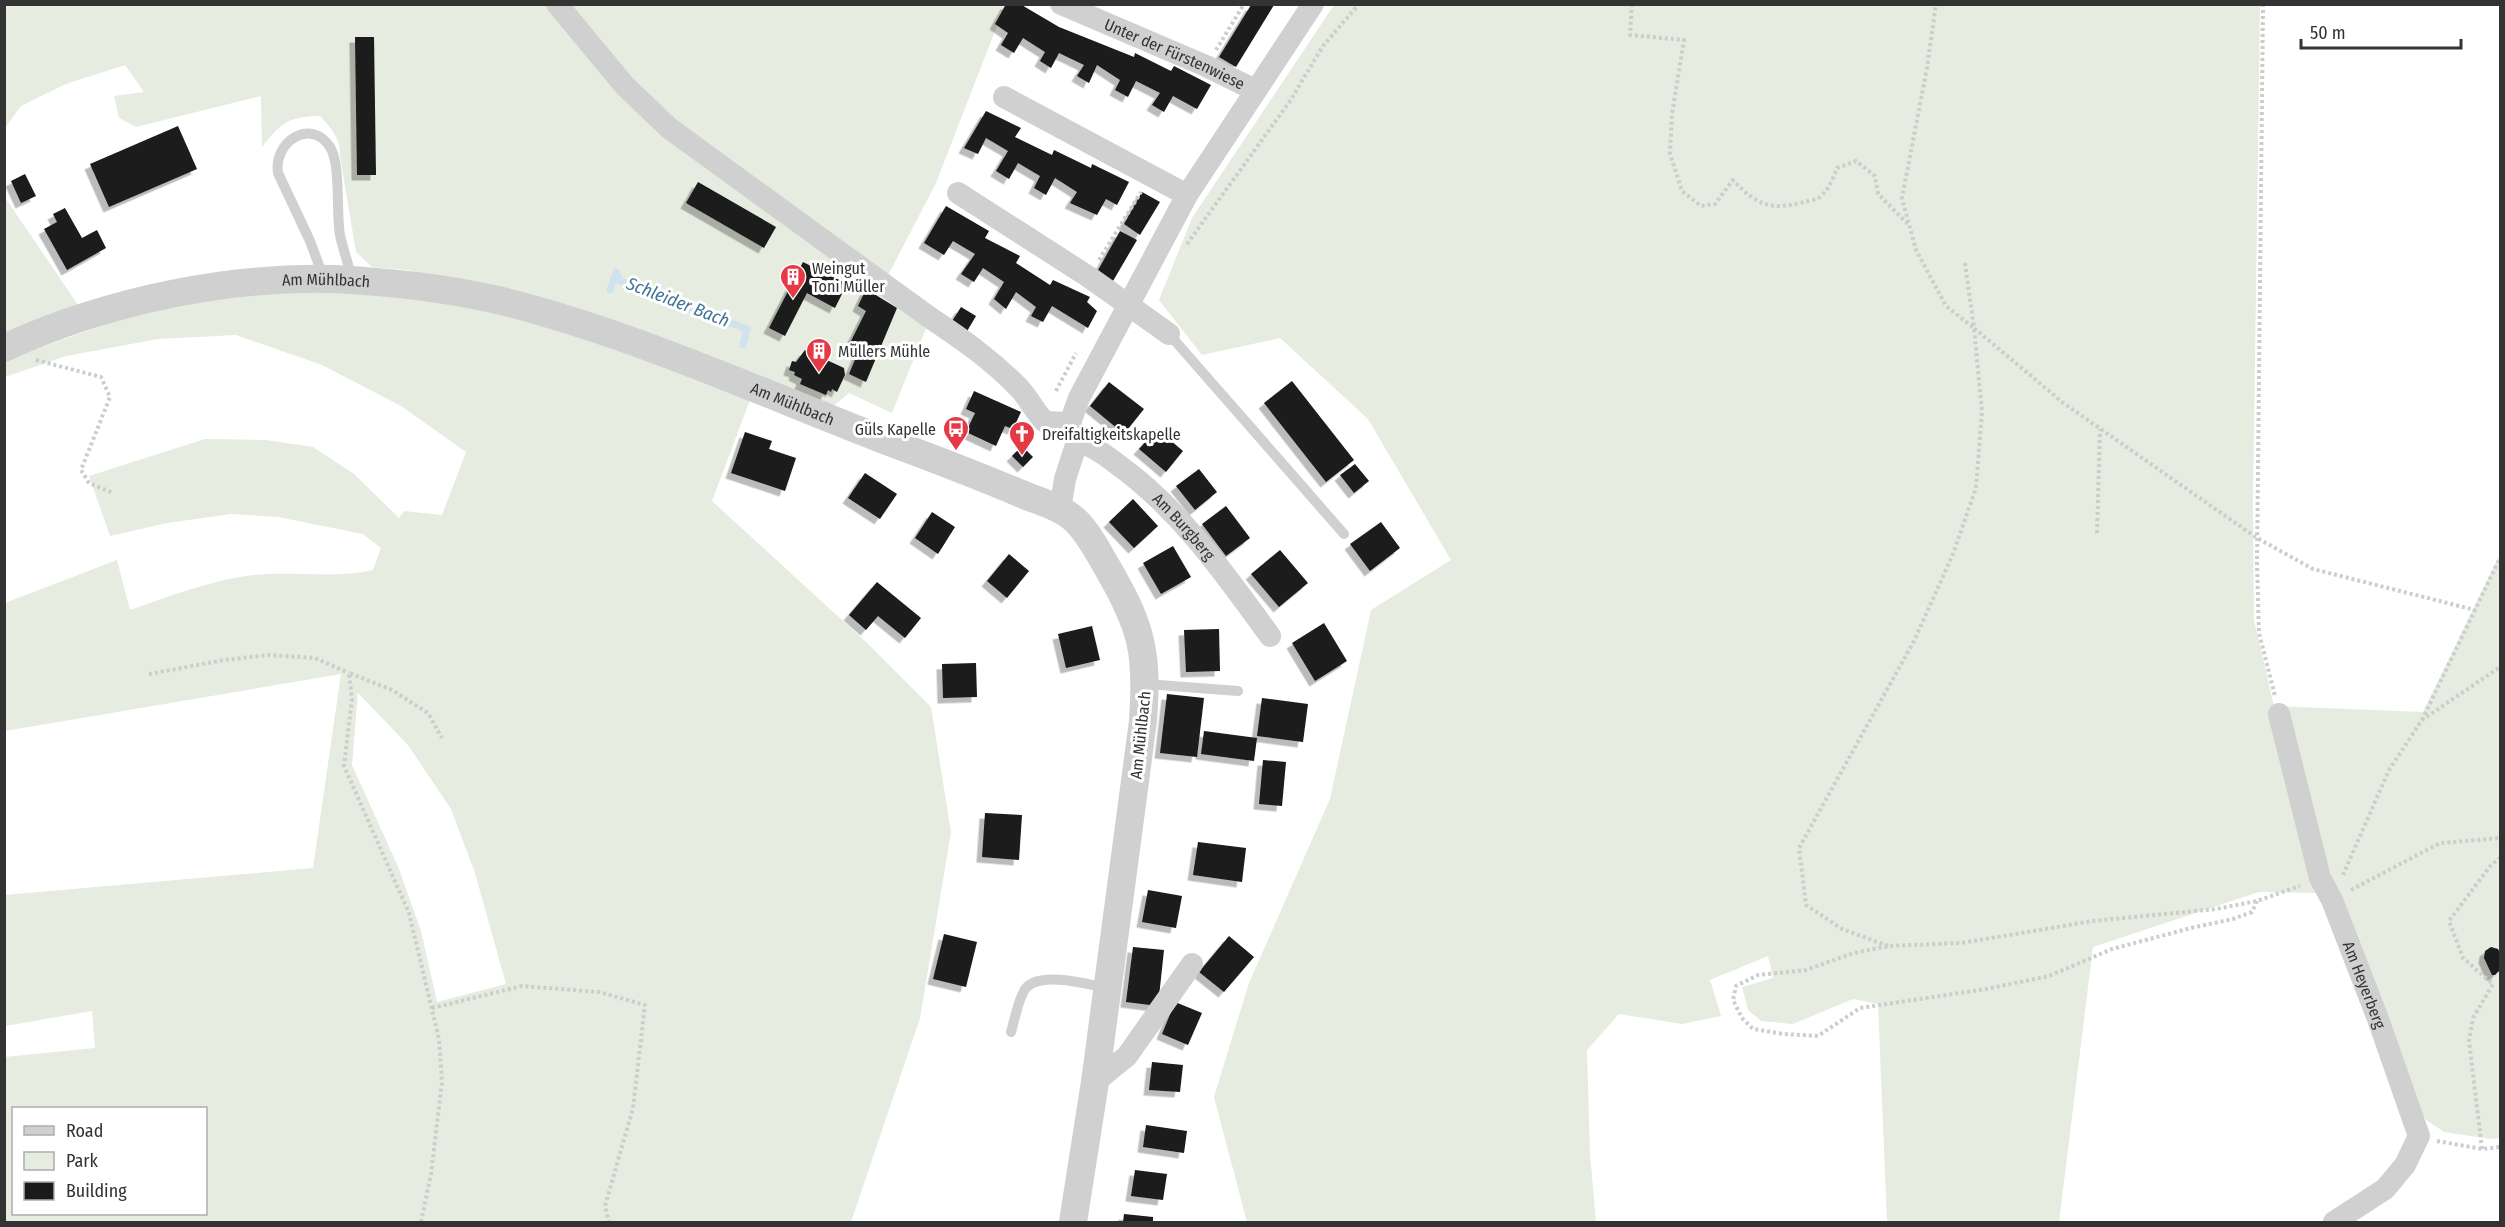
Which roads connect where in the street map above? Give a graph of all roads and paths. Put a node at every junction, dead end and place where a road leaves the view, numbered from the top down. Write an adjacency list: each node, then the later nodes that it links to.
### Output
1 (557, 4): 26 (street, Am Burgberg)
2 (1061, 4): 9 (street, Unter der Fürstenwiese)
3 (1244, 4): 9 (path)
4 (1313, 4): 10 (street, Unter der Fürstenwiese)
5 (1359, 4): 16 (path)
6 (1632, 4): 15 (path)
7 (1936, 4): 15 (path)
8 (2263, 4): 31 (path)
9 (1206, 66): 10 (street, Unter der Fürstenwiese)
10 (1254, 90): 14 (street, Unter der Fürstenwiese)
11 (1004, 97): 12 (street)
12 (1150, 176): 14 (street); 18 (path)
13 (958, 193): 18 (street)
14 (1187, 195): 20 (street, Unter der Fürstenwiese)
15 (1910, 225): 21 (path)
16 (1186, 247)
17 (1965, 263): 21 (path)
18 (1089, 277): 20 (street)
19 (338, 280): 19 (lane); 23 (street, Am Mühlbach); 28 (street, Am Mühlbach)
20 (1129, 305): 22 (street); 26 (street, Unter der Fürstenwiese)
21 (1974, 328): 25 (path); 48 (path)
22 (1169, 334): 30 (lane)
23 (31, 336): 24 (street, Am Mühlbach); 27 (path)
24 (4, 348)
25 (2100, 428): 29 (path); 31 (path)
26 (1073, 432): 28 (street, Unter der Fürstenwiese); 34 (street, Am Burgberg)
27 (113, 493)
28 (1060, 510): 38 (street, Am Mühlbach)
29 (2097, 533)
30 (1344, 534)
31 (2257, 538): 33 (path); 40 (path)
32 (2500, 558): 33 (path)
33 (2475, 610): 41 (path)
34 (1270, 636)
35 (2500, 667): 41 (path)
36 (349, 673): 37 (path); 42 (path); 51 (path)
37 (149, 674)
38 (1146, 684): 39 (lane); 50 (street, Am Mühlbach)
39 (1238, 691)
40 (2279, 714): 45 (street, Am Heyerberg)
41 (2422, 720): 46 (path)
42 (442, 738)
43 (2500, 838): 46 (path)
44 (2500, 858): 56 (path)
45 (2320, 878): 46 (street, Am Heyerberg); 47 (path)
46 (2332, 900): 54 (street, Am Heyerberg)
47 (2257, 901): 48 (path); 48 (path)
48 (1889, 946)
49 (1192, 964): 53 (street)
50 (1108, 988): 52 (lane); 53 (street, Am Mühlbach)
51 (432, 1008): 57 (path); 58 (path)
52 (1011, 1032)
53 (1095, 1082): 59 (street, Am Mühlbach)
54 (2419, 1136): 56 (path); 60 (street)
55 (2500, 1147): 56 (path)
56 (2482, 1149)
57 (421, 1222)
58 (609, 1222)
59 (1073, 1222)
60 (2334, 1222)

